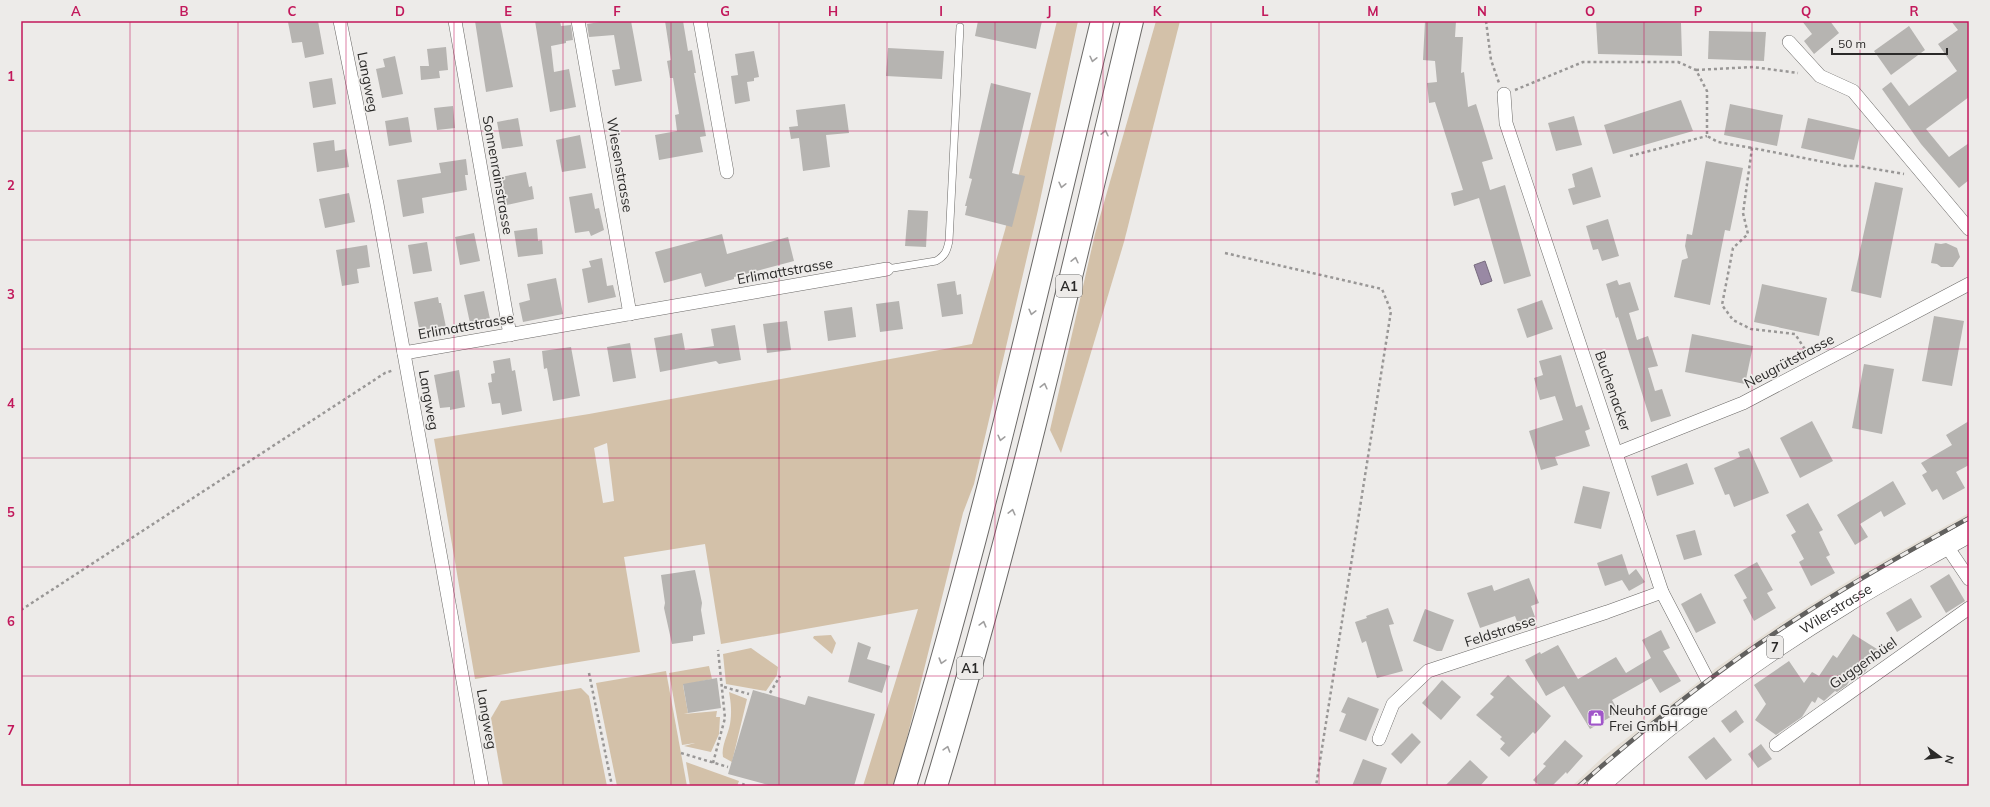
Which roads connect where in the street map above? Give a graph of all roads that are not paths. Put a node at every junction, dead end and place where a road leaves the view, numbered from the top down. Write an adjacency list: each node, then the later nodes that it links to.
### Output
1 (340, 21): 16 (street, Langweg)
2 (455, 21): 15 (street, Sonnenrainstrasse)
3 (578, 21): 14 (street, Wiesenstrasse)
4 (700, 21): 10 (street)
5 (1102, 21): 27 (highway, A1, one-way to 27)
6 (1132, 21): 28 (highway, A1, one-way to 6)
7 (960, 27): 12 (lane, Erlimattstrasse)
8 (1789, 42): 11 (street)
9 (1504, 94): 17 (street, Buchenacker)
10 (727, 172)
11 (1969, 229)
12 (887, 269): 14 (street, Erlimattstrasse)
13 (1969, 284): 17 (street, Neugrütstrasse)
14 (630, 314): 15 (street, Erlimattstrasse)
15 (510, 334): 16 (street, Erlimattstrasse)
16 (405, 360): 26 (street, Langweg)
17 (1617, 453): 21 (street, Buchenacker)
18 (1969, 532): 19 (main road, Wilerstrasse / 7)
19 (1946, 545): 20 (street); 23 (main road, Wilerstrasse / 7)
20 (1969, 578)
21 (1662, 592): 23 (street, Buchenacker); 24 (street, Feldstrasse)
22 (1969, 608): 25 (street, Guggenbüel)
23 (1713, 690): 29 (main road, Wilerstrasse / 7)
24 (1379, 739)
25 (1776, 745)
26 (482, 786)
27 (905, 786)
28 (936, 786)
29 (1598, 786)

